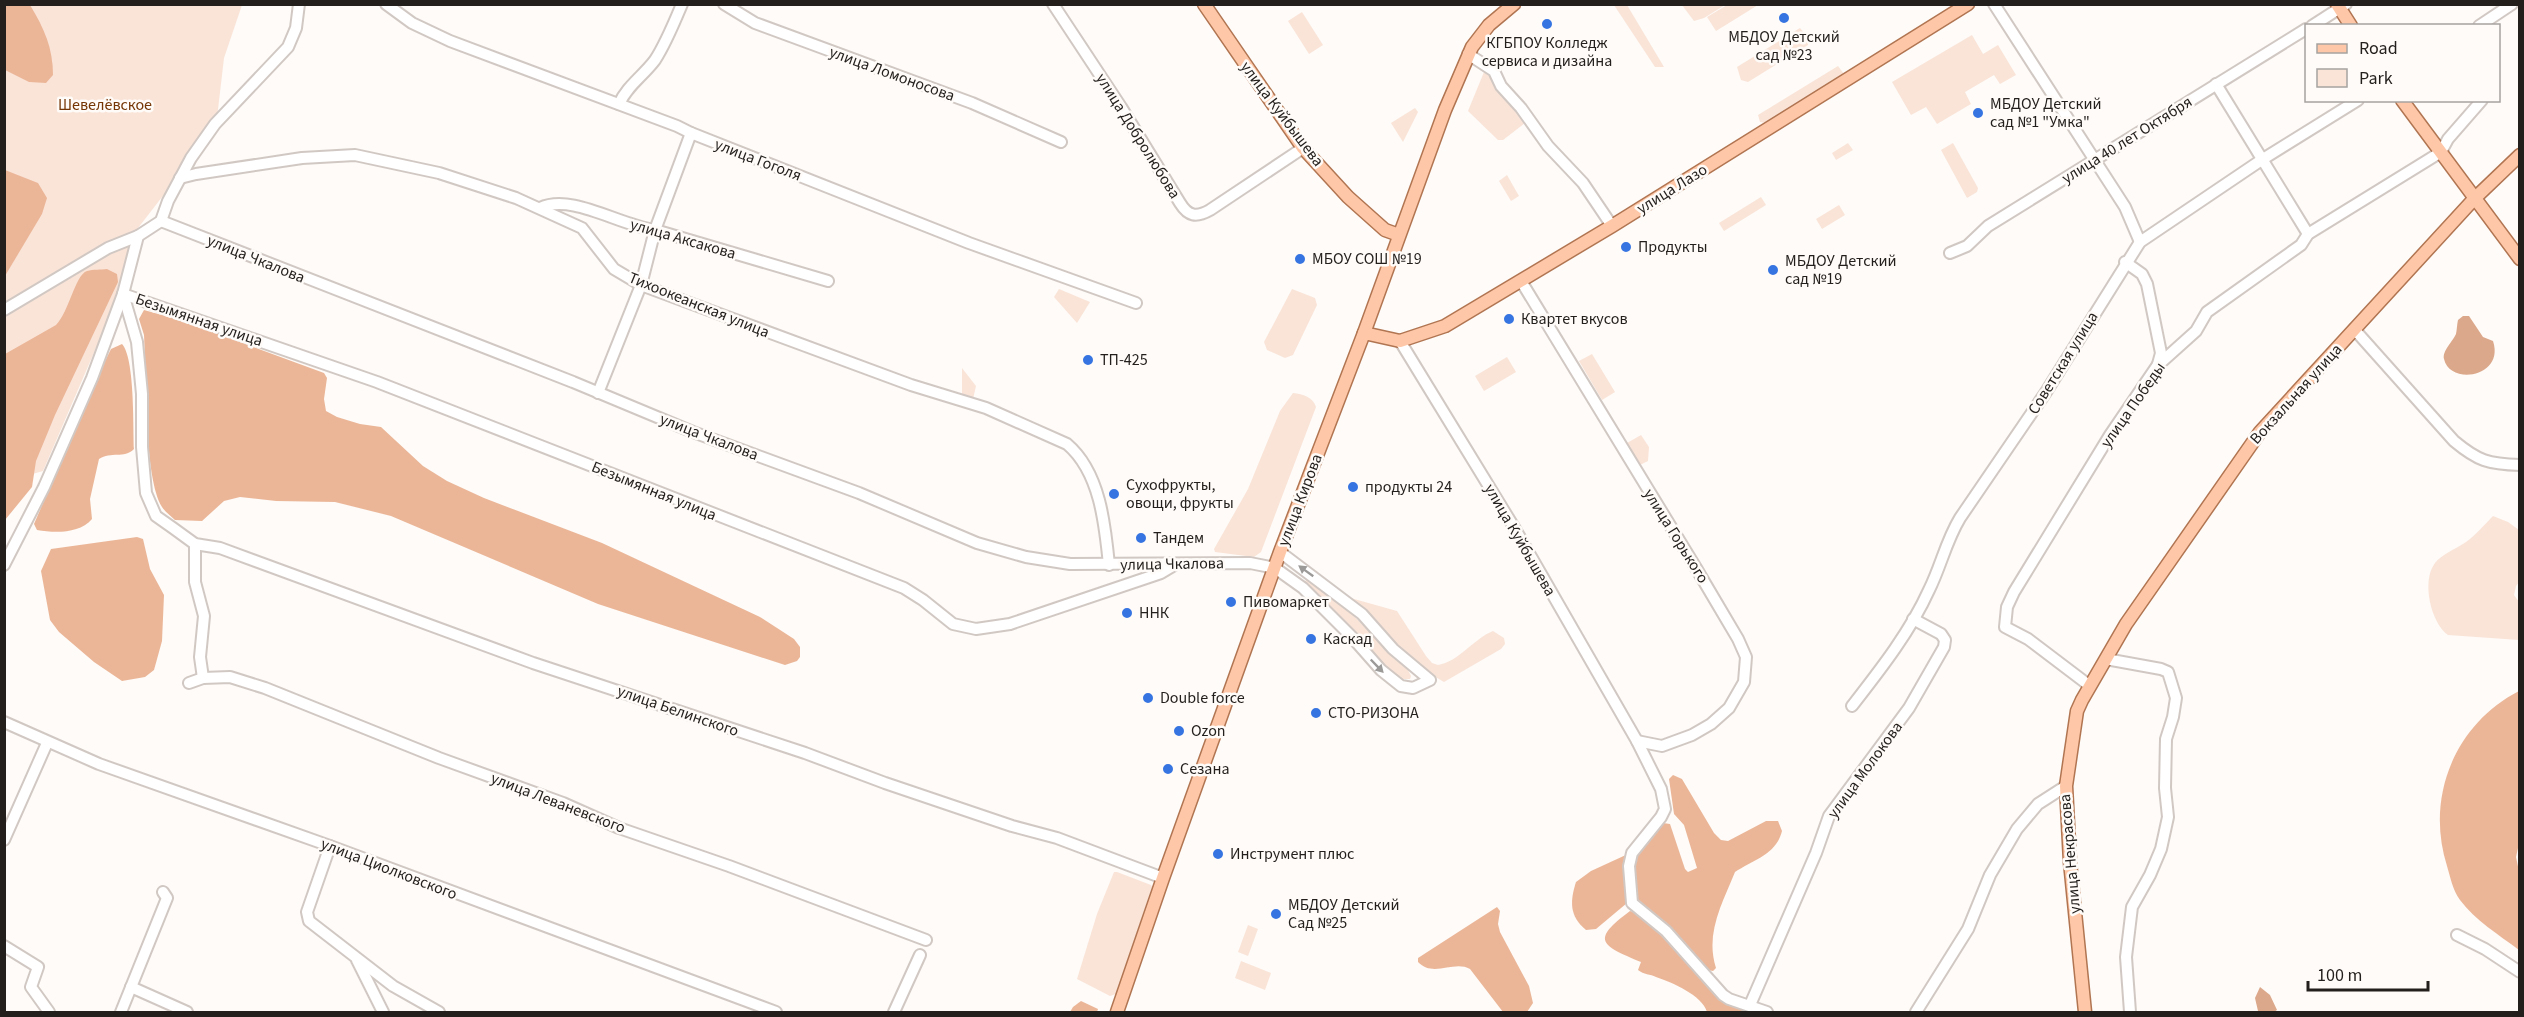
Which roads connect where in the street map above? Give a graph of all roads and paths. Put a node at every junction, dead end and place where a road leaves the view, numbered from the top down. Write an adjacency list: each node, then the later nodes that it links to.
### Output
1 (299, 4): 29 (street)
2 (386, 4): 21 (street, улица Гоголя)
3 (682, 4): 21 (street)
4 (723, 4): 23 (street, улица Ломоносова)
5 (1053, 4): 24 (street, улица Добролюбова)
6 (1204, 4): 24 (main road, улица Куйбышева)
7 (1514, 4): 16 (main road, улица Кирова)
8 (1968, 4): 33 (main road, улица Лазо)
9 (1994, 4): 28 (street)
10 (2512, 4): 14 (street)
11 (2341, 6): 12 (street); 13 (main road)
12 (2315, 24)
13 (2350, 24)
14 (2482, 24)
15 (2305, 30): 17 (street, улица 40 лет Октября)
16 (1468, 54): 33 (street); 36 (main road, улица Кирова)
17 (2217, 84): 27 (street); 28 (street, улица 40 лет Октября)
18 (2355, 102): 27 (street, Советская улица)
19 (2403, 102): 25 (main road)
20 (2480, 102): 25 (street, улица Победы)
21 (619, 104): 22 (street, улица Гоголя)
22 (691, 133): 34 (street); 46 (street, улица Гоголя)
23 (1061, 142)
24 (1303, 148): 36 (main road, улица Куйбышева)
25 (2440, 152): 30 (main road); 35 (street, улица Победы)
26 (2520, 155): 30 (main road, Вокзальная улица)
27 (2263, 159): 35 (street); 38 (street, Советская улица)
28 (2095, 161): 38 (street); 39 (street, улица 40 лет Октября)
29 (180, 178): 31 (street, Тихоокеанская улица); 32 (street)
30 (2474, 199): 40 (main road); 48 (main road, Вокзальная улица)
31 (540, 208): 34 (street, улица Аксакова); 44 (street, Тихоокеанская улица)
32 (160, 220): 37 (street); 52 (street, улица Чкалова)
33 (1612, 226): 43 (main road, улица Лазо)
34 (655, 230): 42 (street, улица Аксакова); 44 (street)
35 (2308, 234): 51 (street, улица Победы)
36 (1399, 235): 49 (main road, улица Кирова)
37 (138, 236): 45 (street); 47 (street)
38 (2140, 242): 41 (street, Советская улица)
39 (1950, 253)
40 (2520, 259)
41 (2125, 262): 51 (street); 60 (street, Советская улица)
42 (828, 280)
43 (1521, 281): 50 (main road, улица Лазо); 67 (street, улица Горького)
44 (641, 285): 52 (street); 58 (street, Тихоокеанская улица)
45 (123, 294): 54 (street); 56 (street, Безымянная улица); 57 (street)
46 (1136, 303)
47 (4, 310)
48 (2354, 330): 53 (street); 61 (main road, Вокзальная улица)
49 (1364, 333): 50 (main road); 55 (main road, улица Кирова)
50 (1400, 341): 67 (street, улица Куйбышева)
51 (2157, 366): 64 (street, улица Победы)
52 (598, 393): 58 (street, улица Чкалова)
53 (2520, 465)
54 (195, 544): 62 (street); 72 (street, улица Белинского)
55 (1280, 552): 59 (main road, улица Кирова); 59 (street, one-way to 55)
56 (1178, 563): 58 (street, улица Чкалова); 59 (street, улица Чкалова)
57 (4, 565)
58 (1109, 565)
59 (1275, 568): 72 (main road, улица Кирова)
60 (1913, 619): 65 (street, Советская улица); 81 (street, улица Молокова)
61 (2106, 659): 64 (main road, Вокзальная улица); 93 (street)
62 (203, 678): 63 (street, улица Леваневского); 75 (street, улица Леваневского)
63 (189, 683)
64 (2090, 686): 69 (main road, Вокзальная улица)
65 (1852, 706)
66 (4, 723): 68 (street, улица Циолковского)
67 (1637, 741): 81 (street)
68 (47, 742): 70 (street); 71 (street, улица Циолковского)
69 (2067, 786): 91 (street, улица Некрасова); 92 (main road, улица Некрасова)
70 (4, 840)
71 (330, 846): 78 (street); 87 (street, улица Циолковского)
72 (1163, 878): 89 (main road, улица Кирова)
73 (163, 892): 80 (street)
74 (2457, 935): 79 (street)
75 (927, 940)
76 (4, 946): 82 (street)
77 (920, 955): 88 (street)
78 (355, 957): 85 (street); 86 (street)
79 (2520, 972)
80 (131, 987): 83 (street); 84 (street)
81 (1750, 1005): 90 (street)
82 (49, 1012)
83 (121, 1012)
84 (187, 1012)
85 (383, 1012)
86 (439, 1012)
87 (776, 1012)
88 (894, 1012)
89 (1118, 1012)
90 (1767, 1012)
91 (1916, 1012)
92 (2085, 1012)
93 (2130, 1012)

